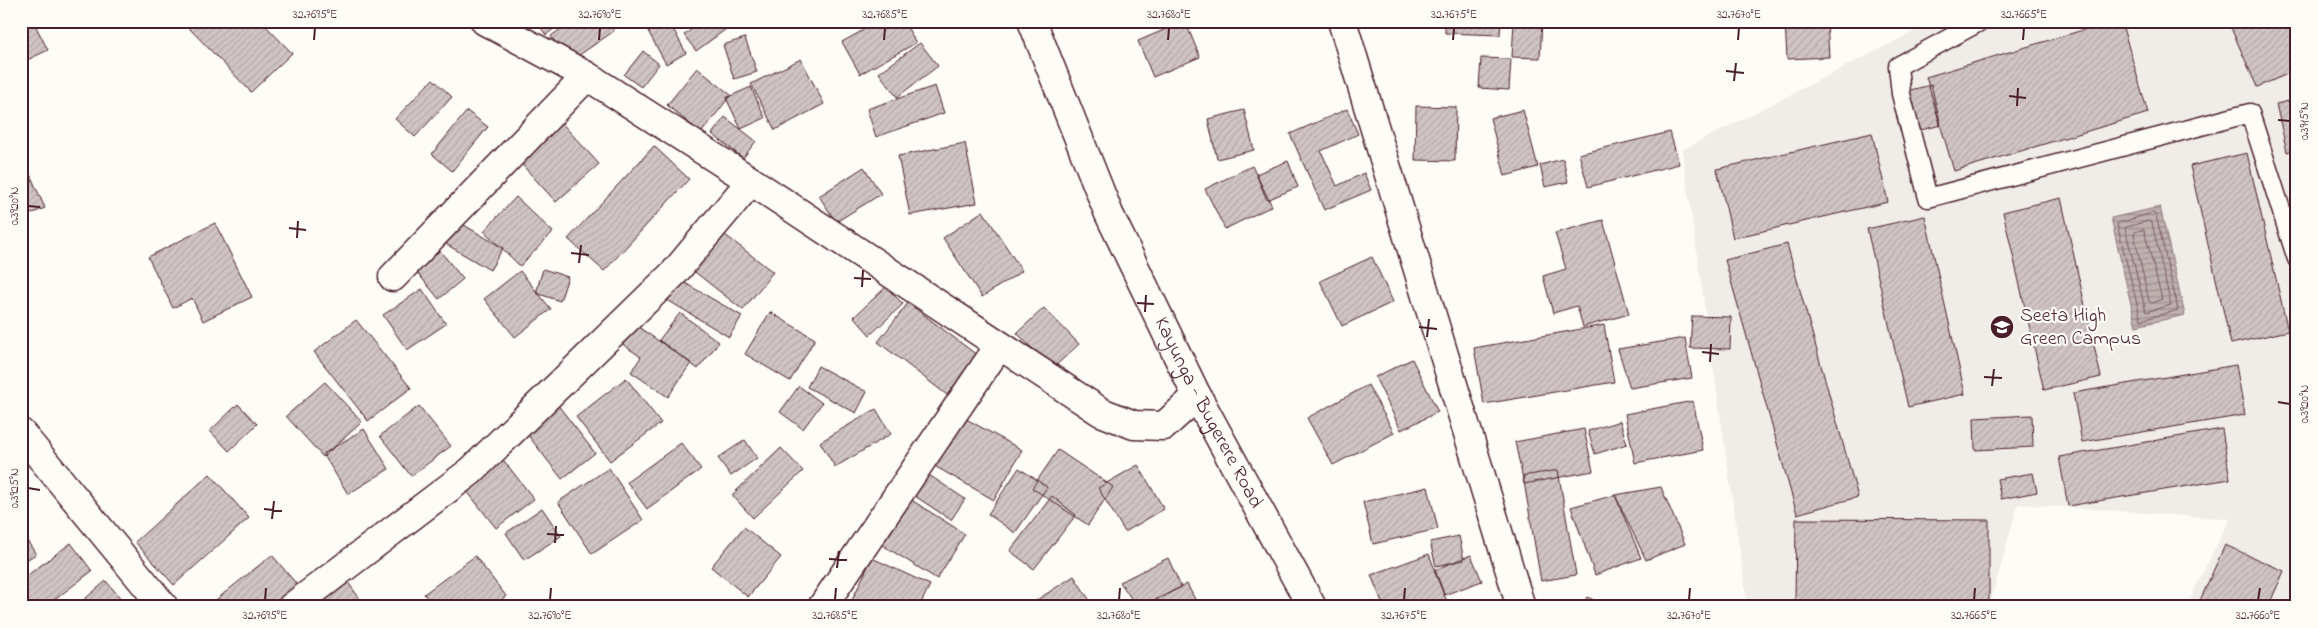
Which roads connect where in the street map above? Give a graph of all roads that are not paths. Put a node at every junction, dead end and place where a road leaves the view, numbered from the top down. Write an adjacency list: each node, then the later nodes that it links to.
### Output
1 (485, 21): 5 (street)
2 (1032, 21): 10 (street, Kayunga - Bugerere Road)
3 (1342, 21): 16 (street)
4 (1981, 21): 7 (lane)
5 (587, 76): 6 (street); 8 (street)
6 (751, 181): 9 (street); 13 (street)
7 (2297, 258)
8 (393, 277)
9 (999, 346): 10 (street); 14 (street)
10 (1197, 396): 15 (street, Kayunga - Bugerere Road)
11 (21, 433): 12 (street)
12 (164, 607)
13 (292, 607)
14 (822, 607)
15 (1312, 607)
16 (1521, 607)

